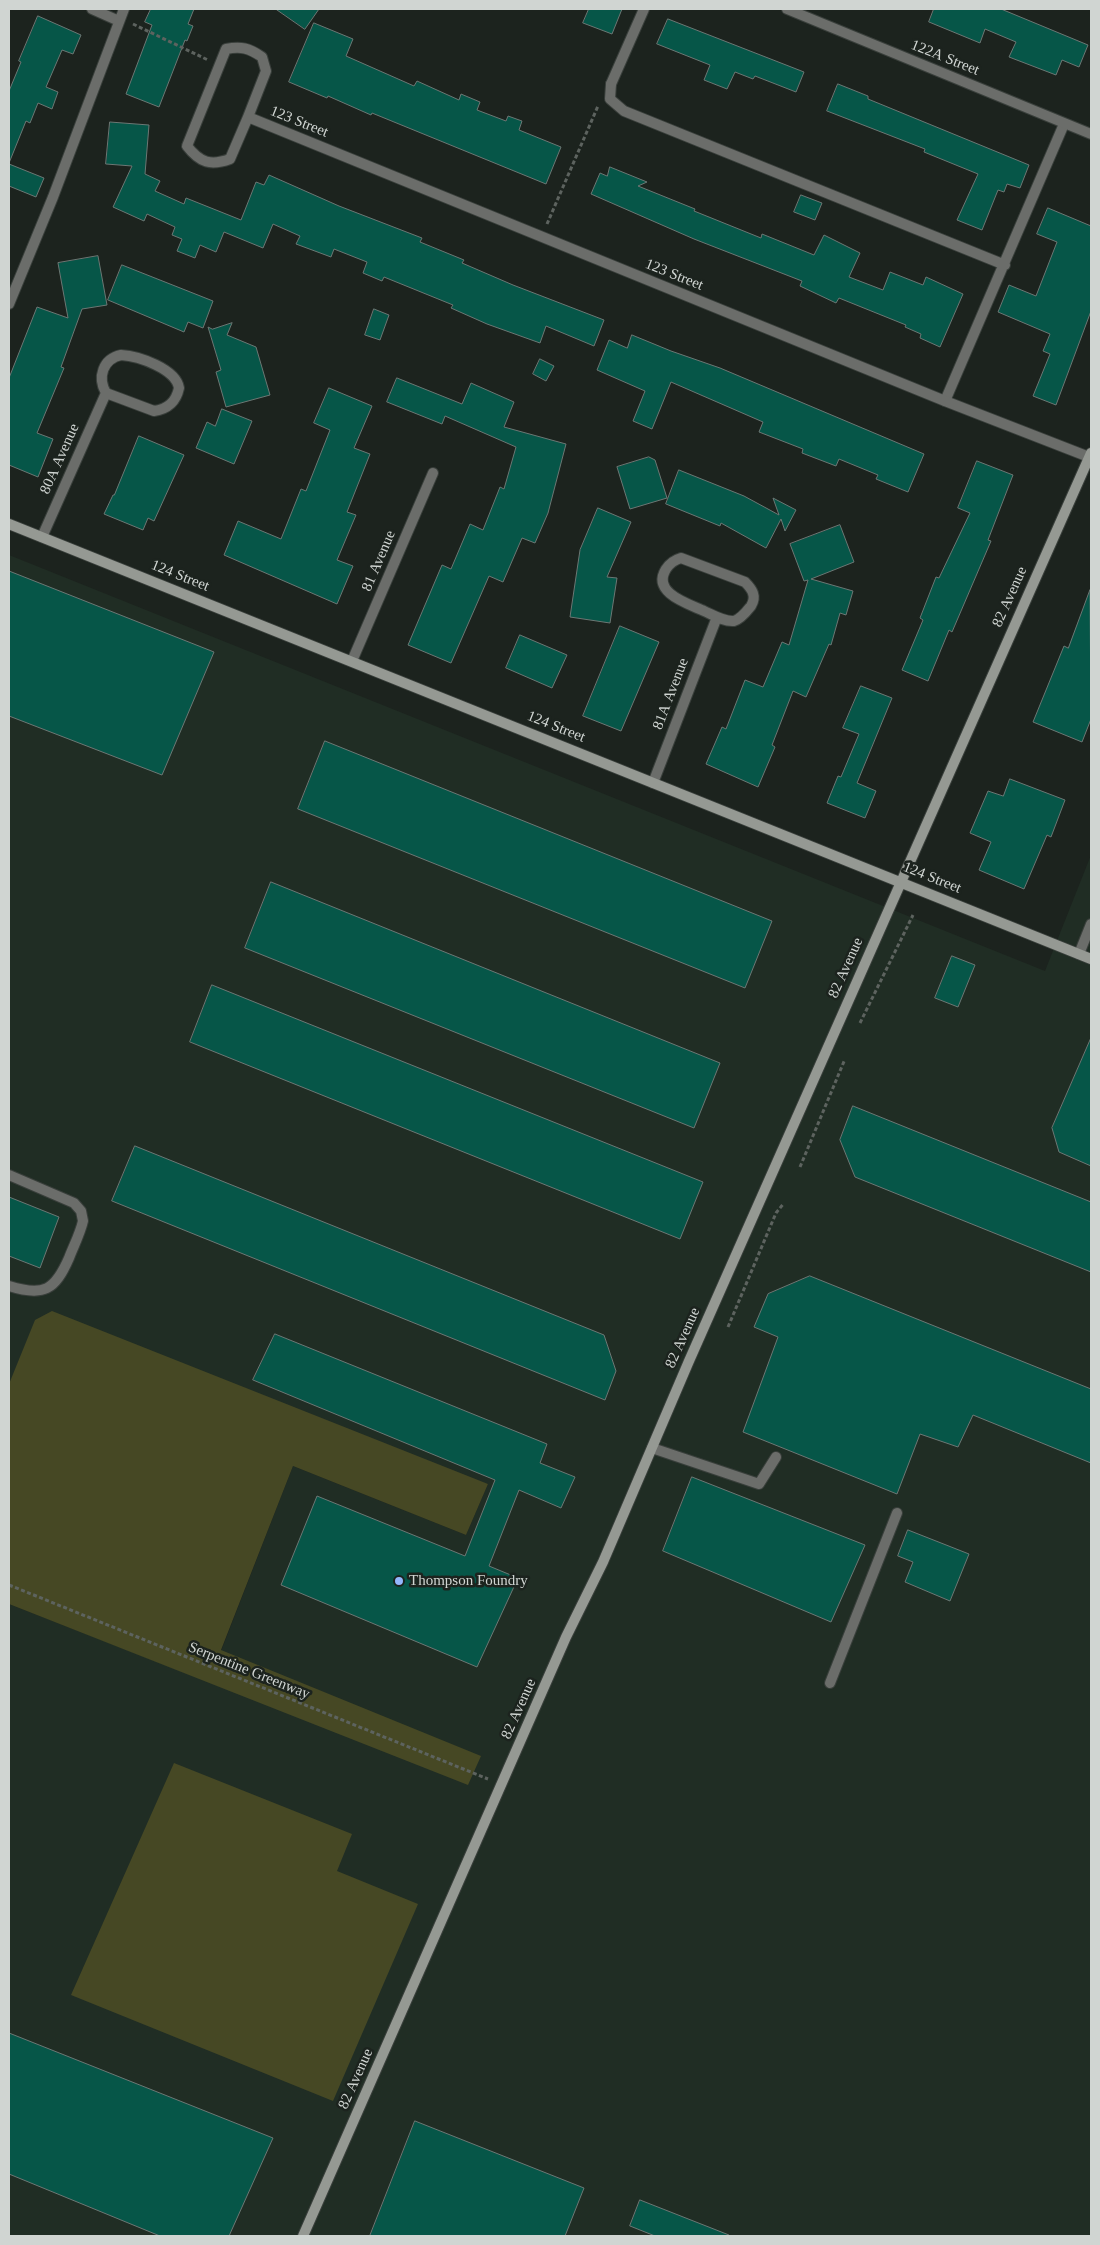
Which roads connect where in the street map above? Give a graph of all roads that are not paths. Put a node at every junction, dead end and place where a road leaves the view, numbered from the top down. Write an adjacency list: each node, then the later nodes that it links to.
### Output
1 (92, 9): 5 (street)
2 (124, 9): 5 (street)
3 (644, 9): 9 (street)
4 (787, 9): 7 (street, 122A Street)
5 (123, 21): 10 (street)
6 (248, 117): 6 (street, 123 Street); 12 (street, 123 Street)
7 (1064, 124): 8 (street, 122A Street); 9 (street)
8 (1091, 134)
9 (1005, 265): 12 (street)
10 (9, 304)
11 (106, 392): 11 (street, 80A Avenue); 16 (street, 80A Avenue)
12 (945, 401): 13 (street, 123 Street)
13 (1090, 455): 20 (street, 82 Avenue)
14 (433, 473): 18 (street, 81 Avenue)
15 (9, 524): 16 (street, 124 Street)
16 (42, 538): 18 (street, 124 Street)
17 (717, 616): 17 (street); 19 (street, 81A Avenue)
18 (352, 661): 19 (street, 124 Street)
19 (653, 783): 20 (street, 124 Street)
20 (900, 881): 22 (street, 124 Street); 26 (street, 82 Avenue)
21 (1091, 924): 22 (street)
22 (1079, 954): 23 (street, 124 Street)
23 (1091, 959)
24 (9, 1175): 25 (street)
25 (9, 1286)
26 (652, 1448): 27 (street); 30 (street, 82 Avenue)
27 (776, 1457)
28 (897, 1513): 29 (street)
29 (830, 1683)
30 (303, 2236)

